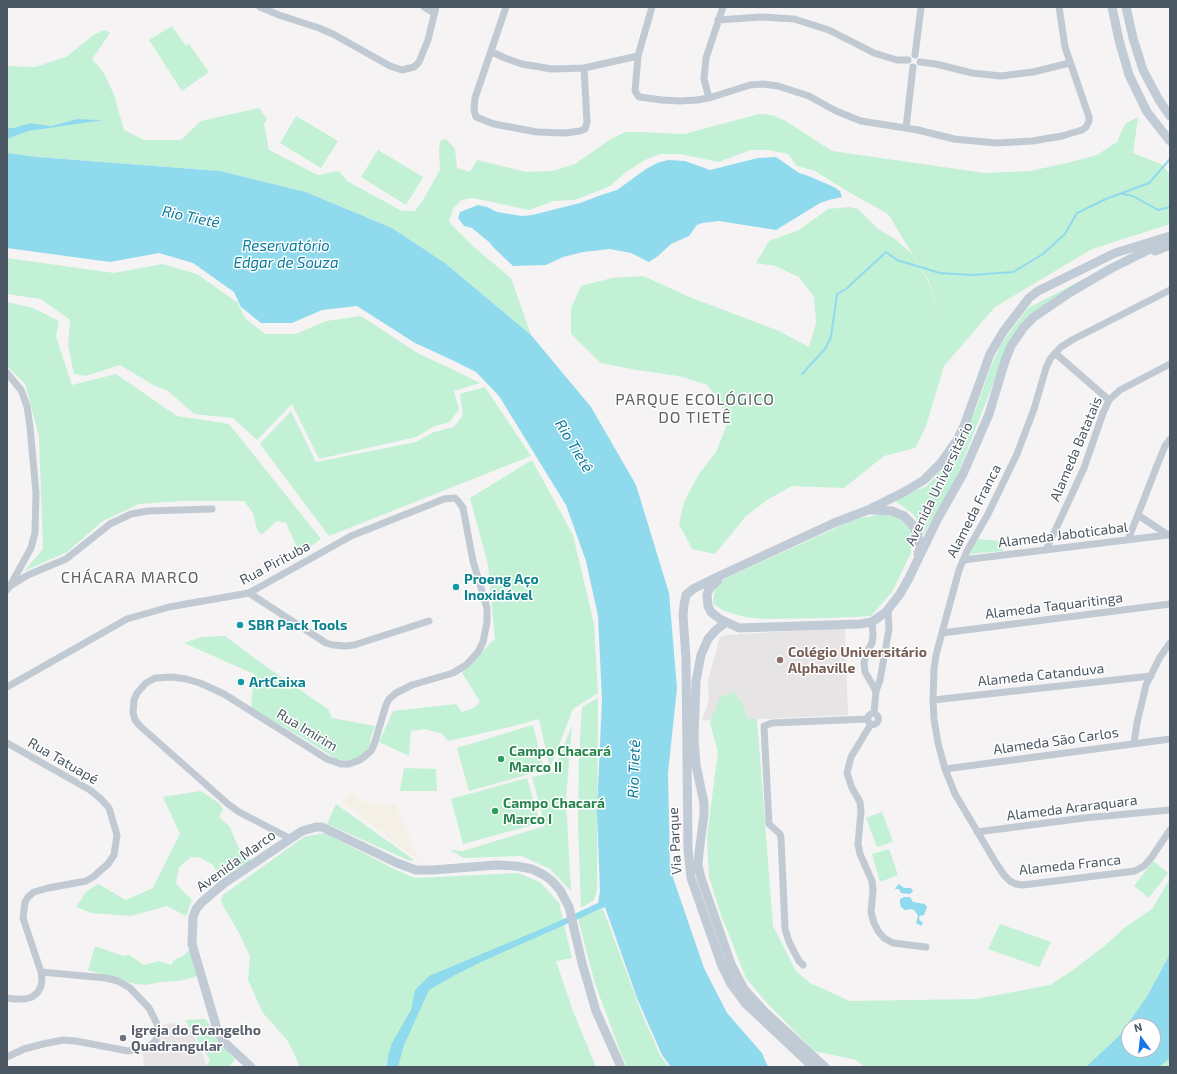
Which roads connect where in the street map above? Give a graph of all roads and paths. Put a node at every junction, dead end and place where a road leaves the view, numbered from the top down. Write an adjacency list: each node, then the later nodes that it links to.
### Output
1 (260, 7): 10 (street)
2 (424, 7): 10 (street)
3 (506, 7): 12 (street)
4 (652, 7): 14 (street)
5 (723, 7): 11 (street)
6 (921, 7): 13 (street)
7 (1059, 7): 17 (street)
8 (1112, 7): 23 (main road)
9 (1126, 7): 21 (main road)
10 (435, 10)
11 (718, 20): 15 (street); 20 (street)
12 (492, 52): 19 (street); 19 (street)
13 (915, 55): 15 (street); 16 (street)
14 (638, 56): 19 (street); 20 (street)
15 (908, 60): 18 (street)
16 (920, 62): 17 (street); 18 (street)
17 (1070, 63): 22 (street)
18 (913, 67): 22 (street)
19 (584, 68)
20 (708, 98): 22 (street)
21 (1170, 116)
22 (906, 128)
23 (1170, 141)
24 (1170, 231): 28 (main road)
25 (1170, 236): 28 (main road, Avenida Universitário)
26 (1170, 240): 29 (main road, Avenida Universitário)
27 (1170, 245): 29 (main road)
28 (1115, 253): 40 (main road, Avenida Universitário)
29 (1110, 269): 45 (main road, Avenida Universitário)
30 (1170, 290): 31 (street, Alameda Franca)
31 (1055, 353): 34 (street); 46 (street, Alameda Franca)
32 (1170, 364): 34 (street, Alameda Batatais)
33 (7, 374): 48 (street)
34 (1109, 400): 44 (street, Alameda Batatais)
35 (1170, 439): 36 (street)
36 (1162, 453): 37 (street); 41 (street)
37 (1170, 457)
38 (444, 499): 49 (street, Rua Pirituba); 74 (street, Rua Imirim)
39 (212, 509): 48 (street)
40 (868, 510): 45 (main road); 47 (main road, Avenida Universitário)
41 (1138, 515): 42 (street); 43 (street)
42 (1169, 536): 43 (street, Alameda Jaboticabal)
43 (1128, 540): 44 (street, Alameda Jaboticabal)
44 (1046, 550): 46 (street, Alameda Jaboticabal)
45 (917, 560): 52 (main road, Avenida Universitário)
46 (963, 560): 56 (street, Alameda Franca)
47 (723, 575): 50 (main road, Avenida Universitário); 54 (main road)
48 (9, 588)
49 (249, 593): 53 (street); 61 (street, Rua Pirituba)
50 (686, 595): 69 (main road, Via Parque)
51 (1170, 604): 56 (street, Alameda Taquaritinga)
52 (888, 609): 55 (main road, Avenida Universitário); 58 (street)
53 (429, 621)
54 (726, 622): 55 (main road); 70 (main road, Via Parque)
55 (872, 622): 57 (street)
56 (942, 633): 63 (street, Alameda Franca)
57 (873, 635): 58 (street); 62 (street)
58 (887, 636): 62 (street)
59 (1170, 643): 60 (street)
60 (1151, 676): 63 (street, Alameda Catanduva); 67 (street)
61 (7, 687)
62 (876, 691): 64 (street)
63 (933, 700): 68 (street, Alameda Franca)
64 (870, 721): 75 (street); 76 (street)
65 (1170, 739): 67 (street, Alameda São Carlos)
66 (7, 743): 77 (street, Rua Tatuapé)
67 (1134, 743): 68 (street, Alameda São Carlos)
68 (945, 769): 73 (street, Alameda Franca)
69 (687, 800): 70 (main road); 82 (main road, Via Parque)
70 (704, 803): 83 (main road, Via Parque)
71 (1170, 810): 73 (street, Alameda Araraquara)
72 (1170, 830): 73 (street, Alameda Franca)
73 (977, 832)
74 (291, 839): 80 (main road, Avenida Marco); 81 (main road, Avenida Marco)
75 (926, 947)
76 (803, 965)
77 (41, 972): 78 (street, Rua Tatuapé); 79 (street)
78 (7, 998)
79 (7, 1057)
80 (251, 1067)
81 (621, 1067)
82 (813, 1067)
83 (825, 1067)

